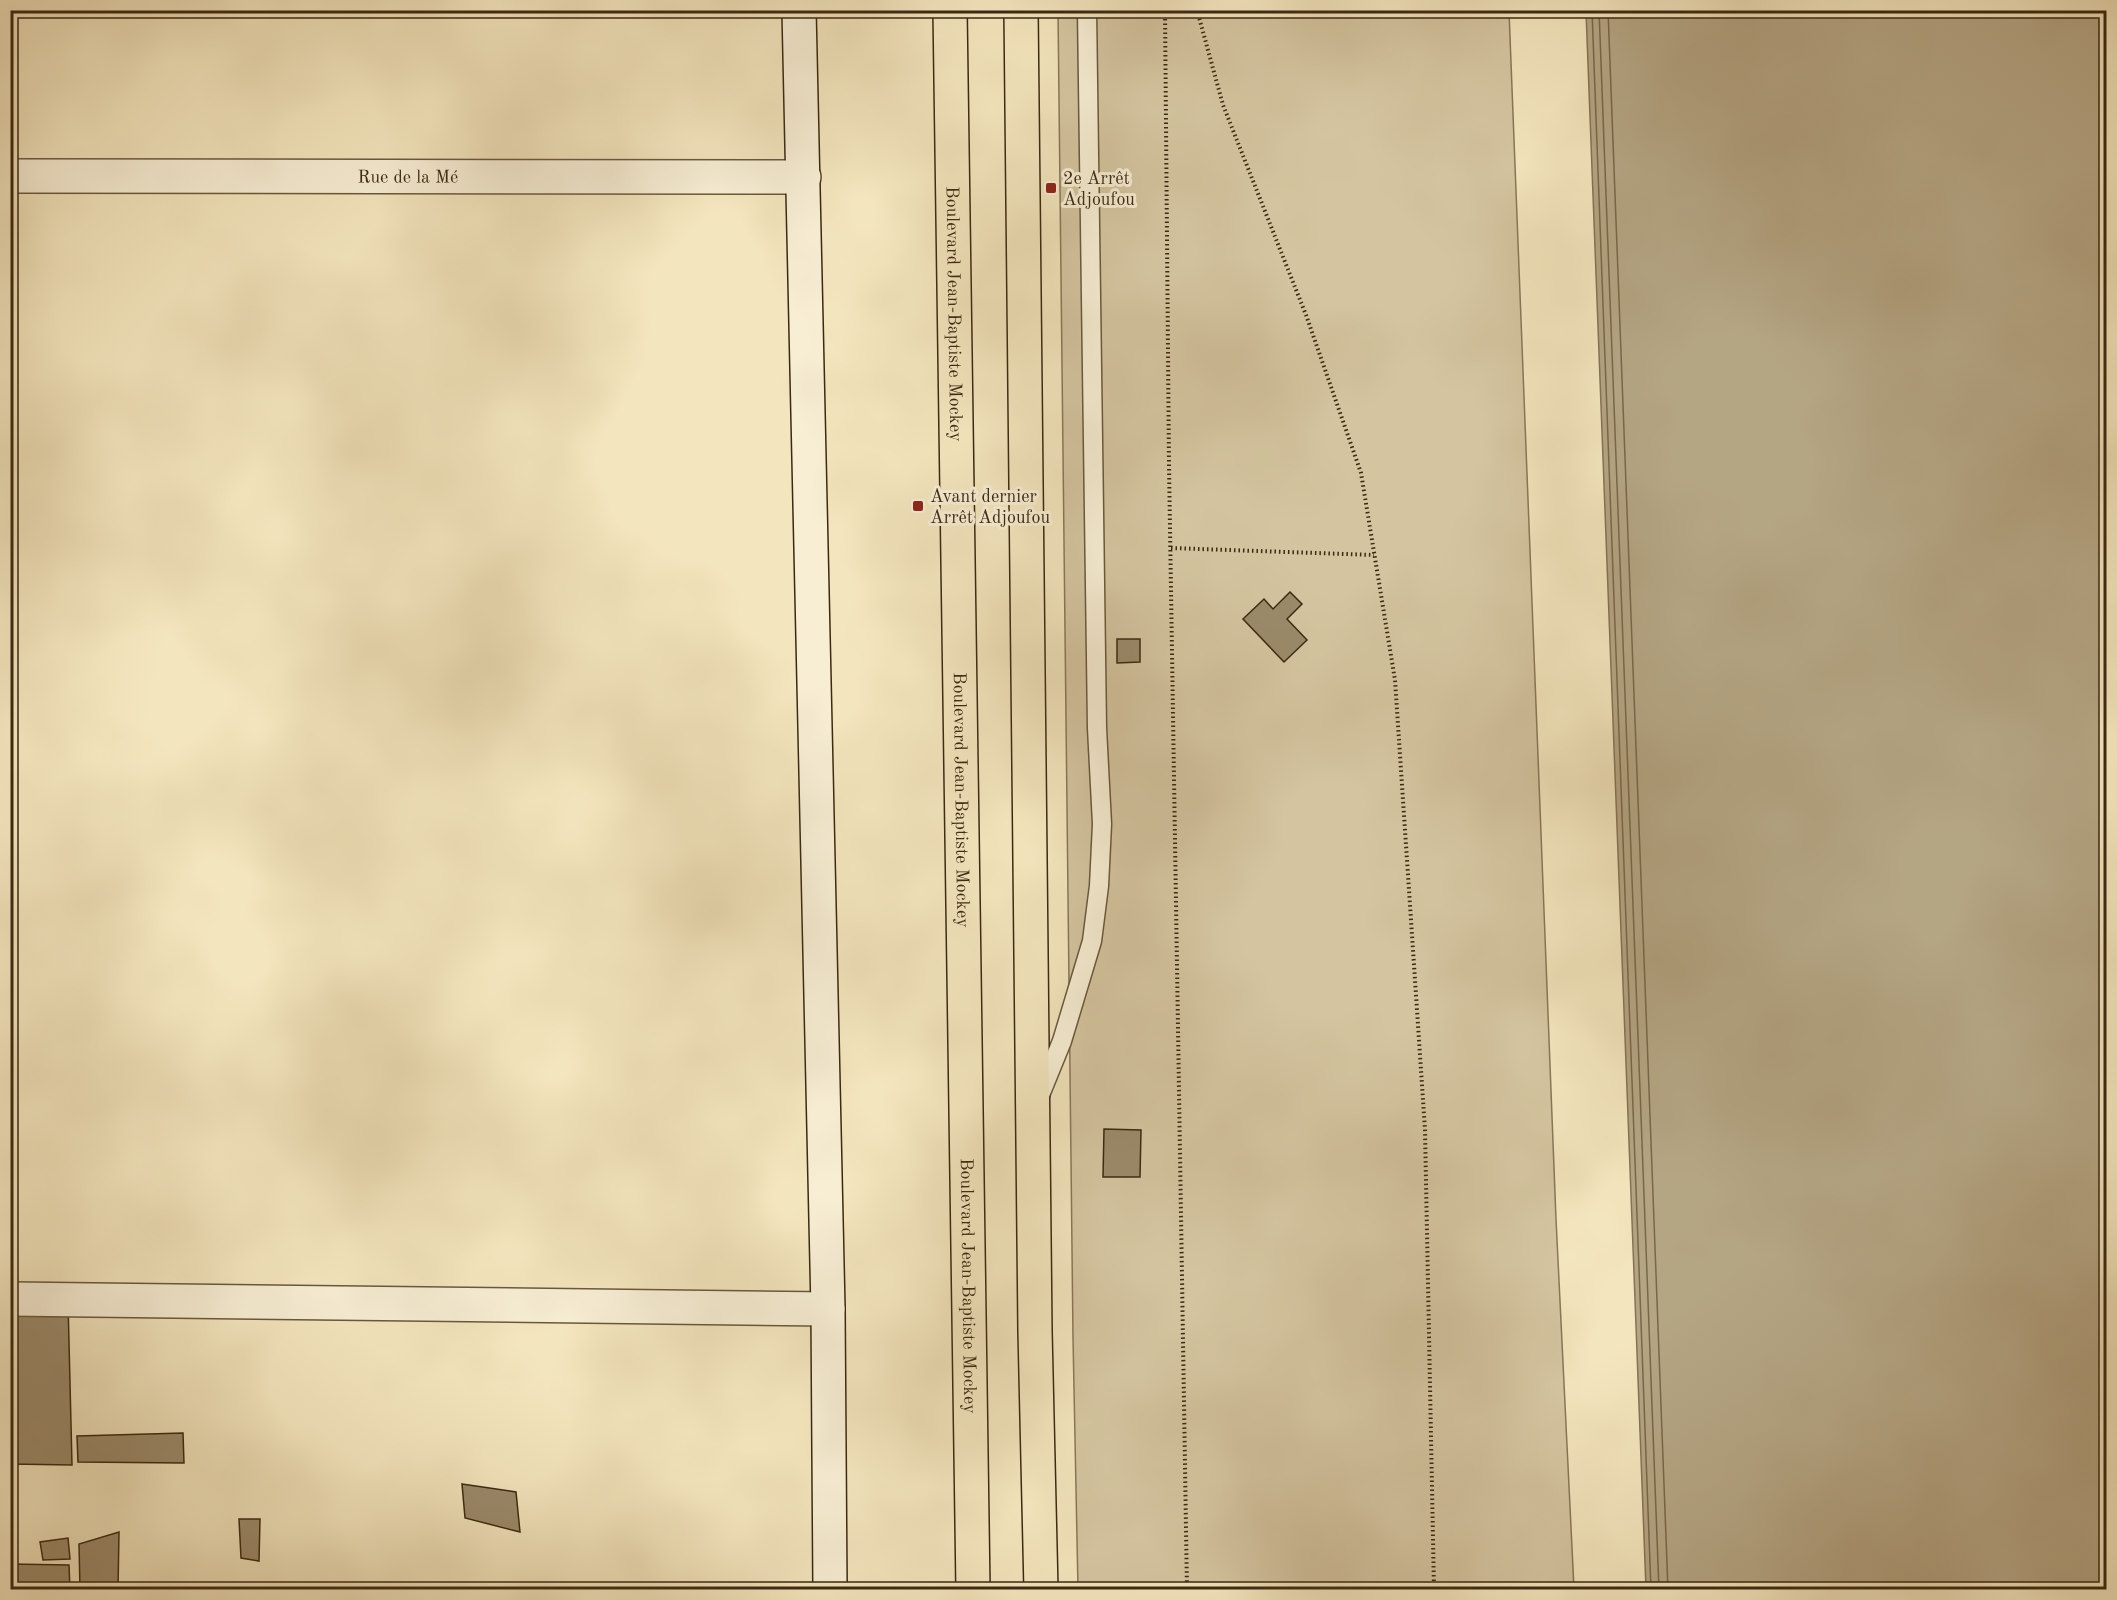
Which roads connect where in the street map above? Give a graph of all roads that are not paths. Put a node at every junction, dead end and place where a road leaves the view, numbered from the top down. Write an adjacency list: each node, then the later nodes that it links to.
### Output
1 (799, 10): 6 (street)
2 (950, 10): 11 (highway, Boulevard Jean-Baptiste Mockey)
3 (1021, 10): 7 (highway)
4 (1087, 10): 7 (lane)
5 (10, 176): 6 (street, Rue de la Mé)
6 (804, 177): 9 (street)
7 (1033, 1113): 12 (highway)
8 (10, 1299): 9 (street)
9 (828, 1309): 10 (street)
10 (830, 1590)
11 (973, 1590)
12 (1041, 1590)

